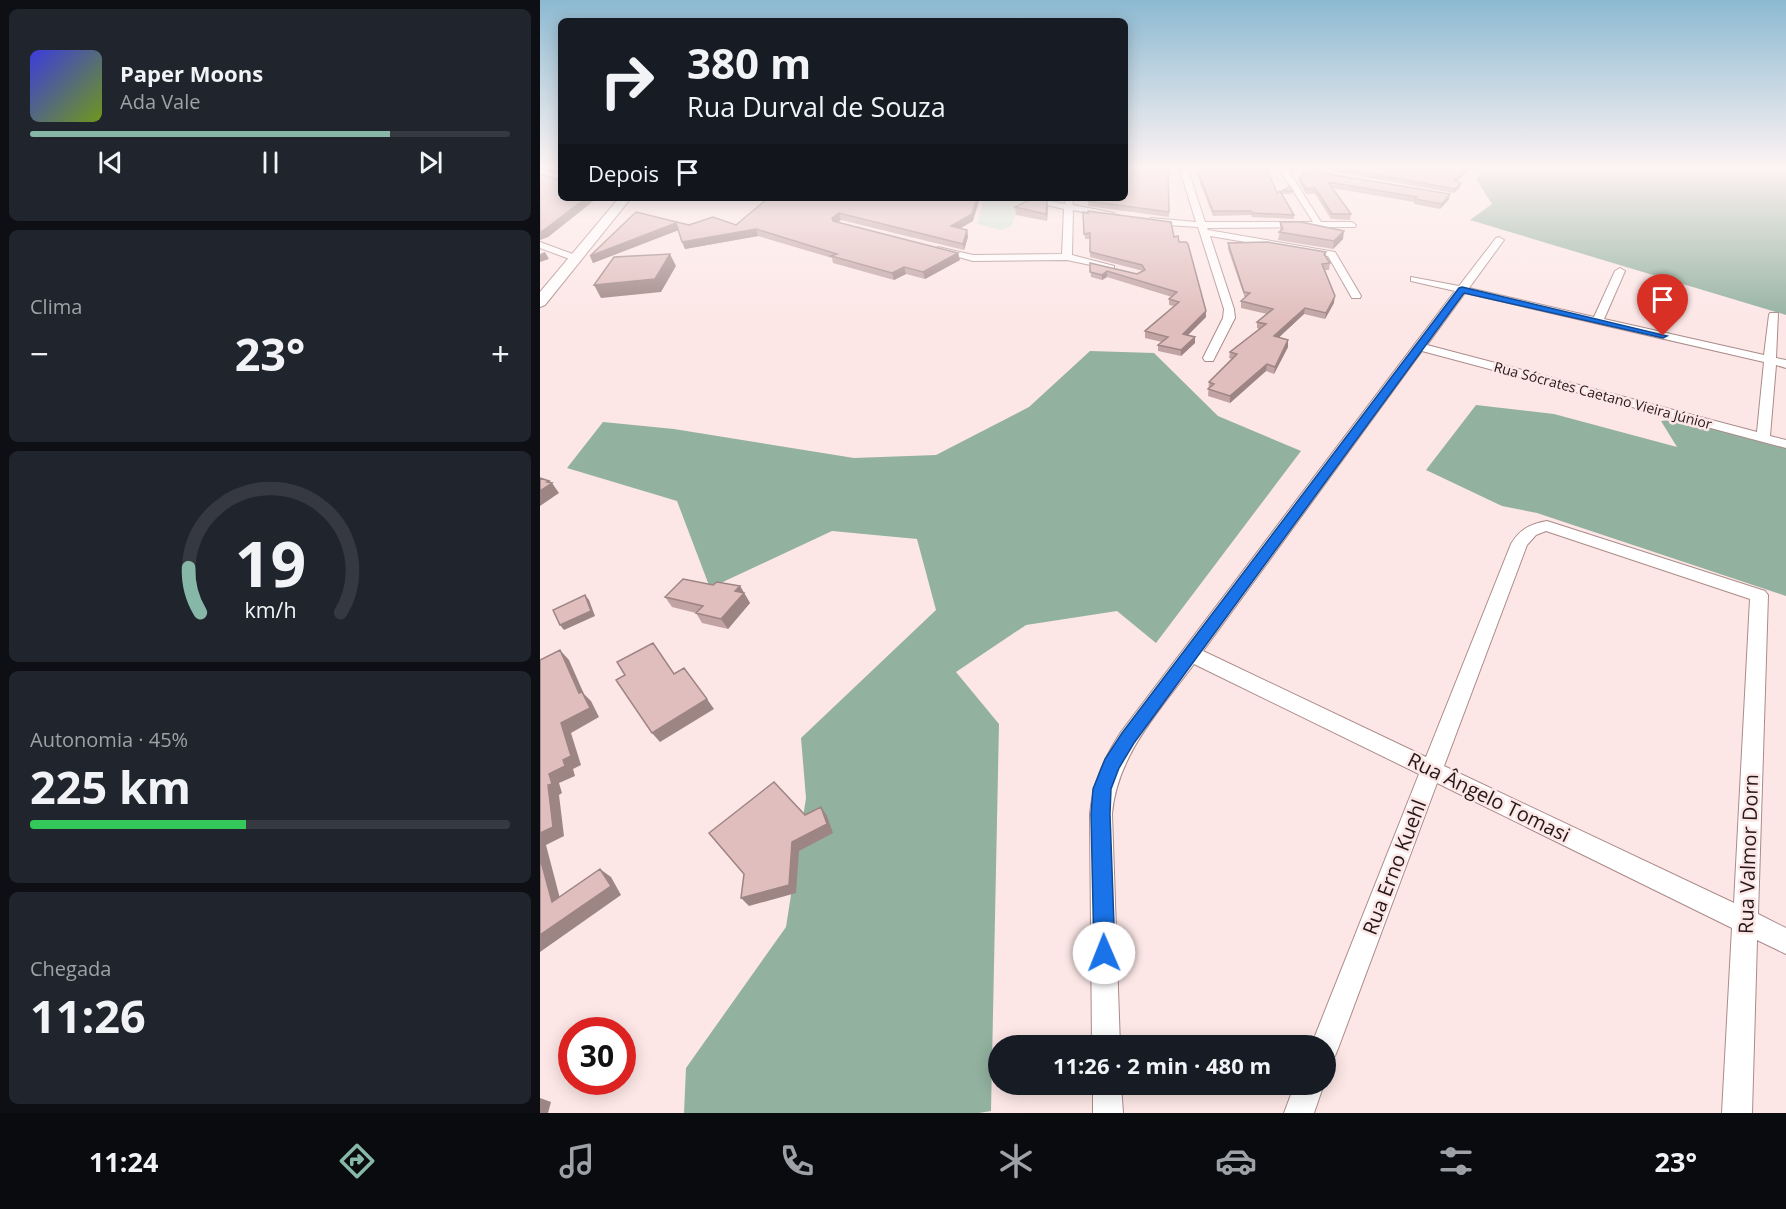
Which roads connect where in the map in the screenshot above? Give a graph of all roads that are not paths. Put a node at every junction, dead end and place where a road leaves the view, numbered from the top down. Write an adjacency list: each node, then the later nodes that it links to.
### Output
1 (605, 219): 13 (main road)
2 (1068, 219): 12 (street)
3 (1199, 219): 8 (street)
4 (1314, 219): 6 (street)
5 (1138, 220): 8 (street)
6 (1317, 224): 7 (street); 8 (street)
7 (1352, 225)
8 (1202, 228): 18 (street); 23 (street)
9 (1499, 240): 17 (street)
10 (540, 245): 13 (street)
11 (933, 249): 12 (street)
12 (1067, 257): 14 (street)
13 (575, 258): 19 (main road)
14 (1118, 270)
15 (1620, 272): 21 (street)
16 (1415, 279): 17 (street)
17 (1462, 290): 21 (street); 22 (street)
18 (1356, 296)
19 (541, 298)
20 (1774, 315): 24 (street)
21 (1598, 321): 24 (street)
22 (1420, 347): 26 (street, Rua Sócrates Caetano Vieira Júnior); 29 (street)
23 (1209, 358)
24 (1770, 360): 25 (street); 26 (street)
25 (1786, 364)
26 (1763, 438): 27 (street, Rua Sócrates Caetano Vieira Júnior)
27 (1786, 444)
28 (1759, 595): 30 (street, Rua Erno Kuehl); 31 (street, Rua Valmor Dorn)
29 (1191, 654): 30 (street, Rua Ângelo Tomasi); 33 (street)
30 (1432, 770): 31 (street, Rua Ângelo Tomasi); 34 (street, Rua Erno Kuehl)
31 (1745, 921): 32 (street, Rua Ângelo Tomasi); 39 (street, Rua Valmor Dorn)
32 (1786, 941)
33 (1107, 1035)
34 (1329, 1035)
35 (1107, 1095): 37 (street)
36 (1306, 1095): 38 (street)
37 (1108, 1113)
38 (1299, 1113)
39 (1737, 1113)

